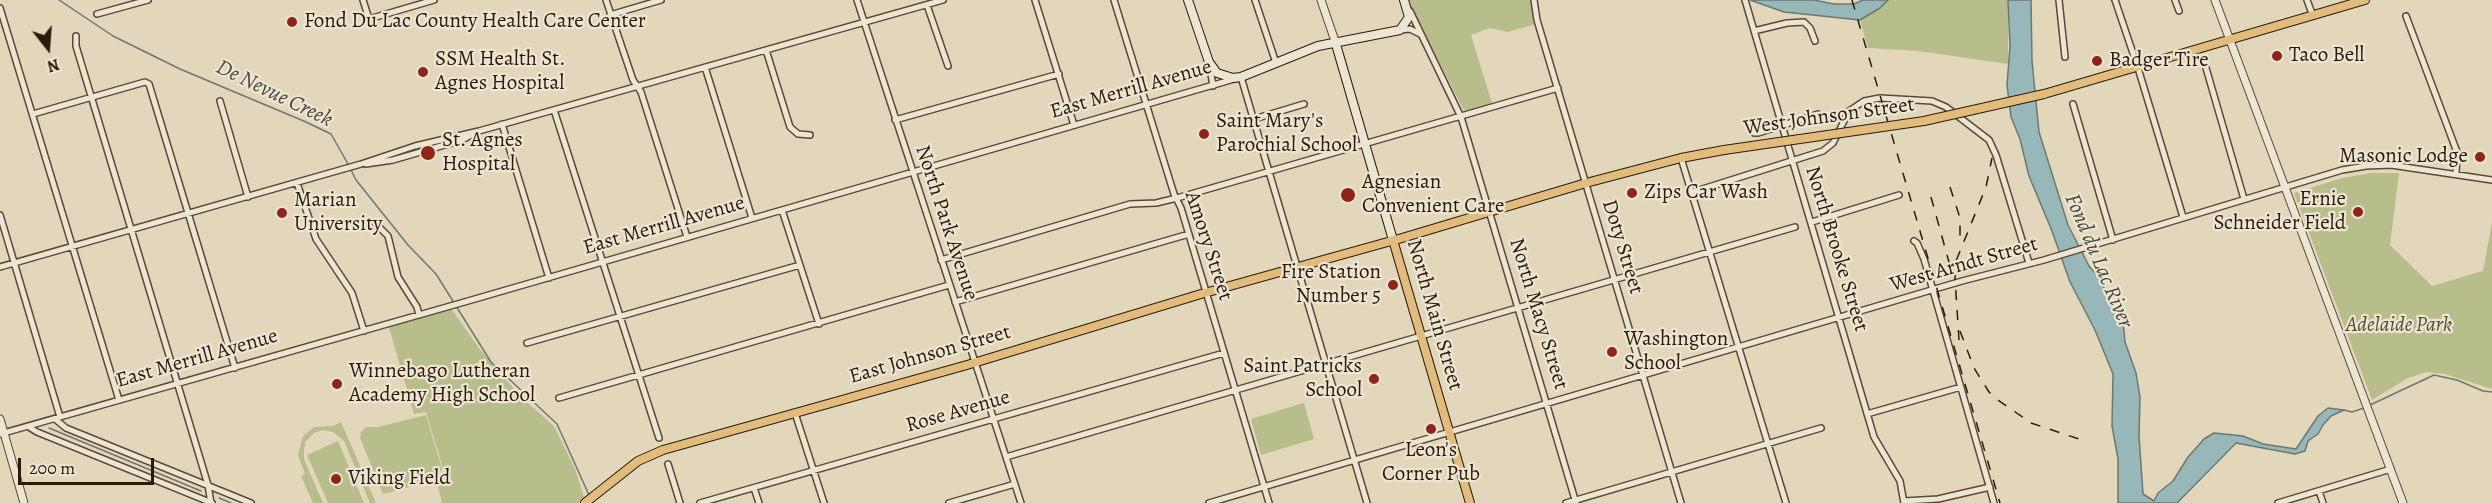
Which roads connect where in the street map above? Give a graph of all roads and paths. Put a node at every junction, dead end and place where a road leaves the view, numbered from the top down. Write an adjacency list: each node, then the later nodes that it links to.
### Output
1 (148, 0): 25 (street)
2 (363, 0): 3 (street)
3 (434, 0)
4 (606, 0): 26 (street)
5 (661, 0): 26 (street)
6 (857, 0): 29 (street, North Park Avenue)
7 (943, 0): 22 (street)
8 (1035, 0): 48 (street)
9 (1114, 0): 55 (street, Amory Street)
10 (1188, 0): 42 (main road)
11 (1255, 0): 43 (street)
12 (1321, 0): 35 (street, North Main Street)
13 (1534, 0): 52 (street, Doty Street)
14 (1745, 0): 31 (street, North Brooke Street)
15 (2059, 0): 41 (street)
16 (2115, 0): 46 (street)
17 (2175, 0): 24 (street)
18 (2215, 0): 37 (street)
19 (2307, 0): 27 (street)
20 (2365, 0): 27 (main road, West Johnson Street)
21 (1405, 3): 30 (main road); 33 (street, North Macy Street)
22 (927, 5): 29 (street); 44 (street)
23 (0, 8): 59 (street)
24 (2179, 11)
25 (97, 14)
26 (610, 15): 51 (street)
27 (2313, 16): 37 (main road, West Johnson Street)
28 (2406, 16): 74 (street)
29 (864, 22): 39 (street); 63 (street, North Park Avenue)
30 (1400, 30): 33 (street); 34 (main road)
31 (1754, 31): 36 (street); 66 (street, North Brooke Street)
32 (76, 36): 53 (street)
33 (1422, 36): 61 (street, North Macy Street)
34 (1365, 38): 35 (main road, East Merrill Avenue); 40 (main road)
35 (1335, 41): 38 (main road, East Merrill Avenue); 40 (main road, North Main Street)
36 (1815, 41)
37 (2229, 41): 46 (main road, West Johnson Street); 78 (street)
38 (1318, 46): 40 (main road); 43 (main road, East Merrill Avenue)
39 (766, 50): 45 (street); 68 (street)
40 (1339, 55): 69 (main road, North Main Street)
41 (2065, 57)
42 (1209, 62): 49 (main road); 50 (street)
43 (1276, 63): 49 (main road, East Merrill Avenue)
44 (948, 66)
45 (705, 67): 51 (street); 89 (street)
46 (2138, 68): 70 (main road, West Johnson Street, bridge); 88 (street)
47 (2206, 68): 83 (street)
48 (1059, 74): 63 (street); 65 (street)
49 (1241, 77): 50 (street, East Merrill Avenue); 62 (street)
50 (1214, 86): 55 (street, East Merrill Avenue)
51 (638, 87): 58 (street); 95 (street)
52 (1558, 88): 61 (street); 77 (street, Doty Street)
53 (92, 97): 59 (street); 86 (street); 93 (street)
54 (220, 101): 81 (street)
55 (1147, 104): 65 (street, East Merrill Avenue); 82 (street, Amory Street)
56 (1304, 104): 62 (street)
57 (2073, 104): 97 (street)
58 (555, 110): 64 (street); 102 (street)
59 (33, 114): 99 (street)
60 (1818, 114): 66 (street)
61 (1461, 117): 69 (street); 85 (street, North Macy Street)
62 (1254, 119): 73 (street)
63 (895, 120): 72 (street, North Park Avenue)
64 (502, 124): 76 (street); 108 (street)
65 (1074, 125): 72 (street, East Merrill Avenue)
66 (1783, 125): 67 (street); 71 (street, North Brooke Street)
67 (1750, 129)
68 (810, 135)
69 (1365, 144): 73 (street); 96 (main road, North Main Street)
70 (1682, 158): 77 (main road, West Johnson Street); 79 (street)
71 (1792, 159): 79 (street); 90 (street, North Brooke Street); 104 (street)
72 (913, 172): 84 (street, East Merrill Avenue); 101 (street, North Park Avenue)
73 (1269, 172): 82 (street); 106 (street)
74 (2456, 174): 75 (street, West Arndt Street); 78 (street, West Arndt Street)
75 (2492, 180)
76 (297, 183): 81 (street); 119 (street)
77 (1586, 183): 85 (main road, West Johnson Street); 109 (street, Doty Street)
78 (2284, 188): 83 (street, West Arndt Street); 149 (street)
79 (1693, 192): 100 (street)
80 (1899, 195): 90 (street)
81 (248, 197): 86 (street)
82 (1177, 198): 94 (street, Amory Street); 101 (street)
83 (2244, 199): 88 (street, West Arndt Street)
84 (782, 210): 89 (street, East Merrill Avenue); 105 (street)
85 (1489, 213): 96 (main road, West Johnson Street); 114 (street, North Macy Street)
86 (190, 214): 93 (street); 126 (street)
87 (0, 215): 103 (street)
88 (2183, 217): 97 (street, West Arndt Street)
89 (752, 218): 95 (street, East Merrill Avenue)
90 (1812, 222): 117 (street, North Brooke Street)
91 (376, 224): 115 (street)
92 (1795, 227): 100 (street)
93 (131, 231): 99 (street); 129 (street)
94 (1189, 234): 112 (street, Amory Street); 113 (street)
95 (687, 237): 102 (street, East Merrill Avenue)
96 (1393, 240): 106 (main road, West Johnson Street); 120 (main road, North Main Street)
97 (2113, 240): 104 (street, West Arndt Street)
98 (1914, 242): 111 (street)
99 (73, 247): 103 (street); 133 (street)
100 (1711, 250): 109 (street); 122 (street)
101 (941, 260): 110 (street, North Park Avenue)
102 (602, 262): 108 (street, East Merrill Avenue); 116 (street)
103 (14, 263): 107 (street); 137 (street)
104 (2029, 263): 111 (street, West Arndt Street)
105 (800, 265): 116 (street); 118 (street)
106 (1297, 266): 112 (main road, East Johnson Street); 125 (street)
107 (0, 267)
108 (549, 278): 115 (street, East Merrill Avenue)
109 (1616, 279): 114 (street); 128 (street, Doty Street)
110 (950, 285): 113 (street, North Park Avenue); 118 (street)
111 (1933, 290): 117 (street, West Arndt Street); 130 (street)
112 (1206, 292): 123 (street, Amory Street); 124 (main road, East Johnson Street)
113 (955, 302): 124 (street, North Park Avenue)
114 (1519, 308): 120 (street); 134 (street, North Macy Street)
115 (419, 315): 119 (street, East Merrill Avenue)
116 (621, 316): 121 (street); 127 (street)
117 (1840, 318): 122 (street, West Arndt Street); 136 (street, North Brooke Street)
118 (819, 324): 127 (street)
119 (364, 331): 126 (street, East Merrill Avenue)
120 (1421, 337): 125 (street); 142 (main road, North Main Street)
121 (527, 343)
122 (1740, 348): 128 (street, West Arndt Street); 145 (street)
123 (1224, 353): 131 (street, Amory Street); 139 (street, Rose Avenue)
124 (974, 362): 135 (main road, East Johnson Street); 139 (street, North Park Avenue)
125 (1327, 365): 131 (street); 147 (street)
126 (235, 368): 129 (street, East Merrill Avenue)
127 (639, 374): 132 (street); 144 (street)
128 (1644, 376): 134 (street, West Arndt Street); 151 (street, Doty Street)
129 (177, 384): 133 (street, East Merrill Avenue); 153 (street)
130 (1961, 387): 136 (street); 154 (street)
131 (1236, 391): 146 (street); 156 (street, Amory Street)
132 (559, 398)
133 (119, 400): 137 (street, East Merrill Avenue)
134 (1547, 404): 142 (street, West Arndt Street); 158 (street, North Macy Street)
135 (795, 413): 150 (street); 163 (main road, East Johnson Street)
136 (1868, 414): 159 (street, North Brooke Street)
137 (58, 418): 140 (street, East Merrill Avenue); 153 (street)
138 (0, 419): 143 (street)
139 (993, 420): 146 (street, North Park Avenue); 150 (street, Rose Avenue)
140 (29, 427): 143 (street, East Merrill Avenue); 161 (street)
141 (1821, 428): 145 (street)
142 (1449, 432): 147 (street, West Arndt Street); 173 (main road, North Main Street)
143 (2, 434): 160 (street)
144 (659, 438)
145 (1769, 443): 151 (street); 176 (street)
146 (1006, 457): 152 (street, North Park Avenue)
147 (1355, 461): 156 (street, West Arndt Street); 172 (street)
148 (668, 464): 164 (street)
149 (2391, 469): 157 (street); 180 (street)
150 (814, 470): 155 (street, Rose Avenue); 167 (street)
151 (1672, 472): 158 (street); 175 (street, Doty Street)
152 (1015, 484): 168 (street); 169 (street, North Park Avenue)
153 (208, 485): 161 (street); 162 (street)
154 (1989, 487): 159 (street); 177 (street)
155 (754, 488): 165 (street, Rose Avenue); 166 (street)
156 (1264, 488): 170 (street, West Arndt Street); 171 (street, Amory Street)
157 (2319, 490): 178 (street); 179 (street)
158 (1576, 502): 174 (street)
159 (1904, 502)
160 (24, 503)
161 (212, 503)
162 (251, 503)
163 (586, 503)
164 (681, 503)
165 (700, 503)
166 (759, 503)
167 (825, 503)
168 (949, 503)
169 (1021, 503)
170 (1209, 503)
171 (1269, 503)
172 (1367, 503)
173 (1470, 503)
174 (1566, 503)
175 (1681, 503)
176 (1786, 503)
177 (1994, 503)
178 (2278, 503)
179 (2323, 503)
180 (2403, 503)

